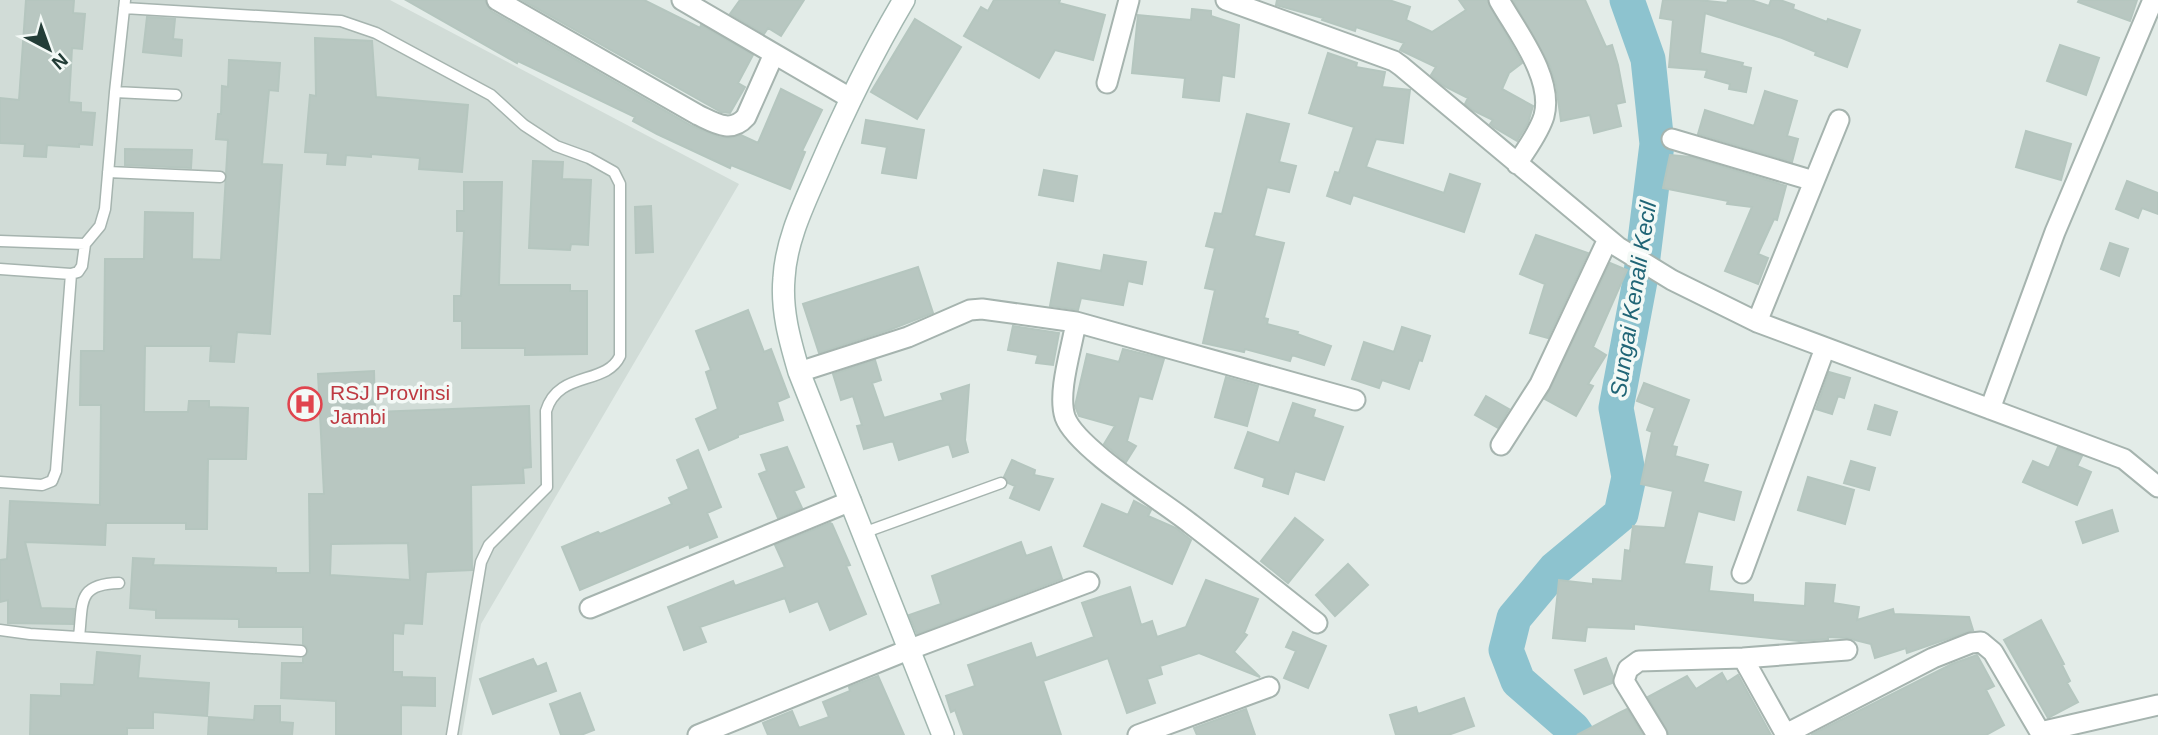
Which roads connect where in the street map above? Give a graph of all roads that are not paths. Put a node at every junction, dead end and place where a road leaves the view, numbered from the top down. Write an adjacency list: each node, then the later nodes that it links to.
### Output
1 (497, 0): 9 (street)
2 (682, 0): 9 (street)
3 (904, 0): 13 (street)
4 (1129, 0): 10 (street)
5 (1226, 0): 16 (street)
6 (1499, 0): 16 (street)
7 (2153, 0): 30 (street)
8 (125, 4): 11 (lane); 51 (lane)
9 (774, 54): 13 (street)
10 (1107, 83)
11 (115, 92): 12 (lane); 17 (lane)
12 (176, 95)
13 (850, 98): 28 (street)
14 (1839, 120): 19 (street)
15 (1672, 138): 19 (street)
16 (1517, 164): 21 (street)
17 (108, 172): 18 (lane); 22 (lane)
18 (220, 177)
19 (1814, 181): 26 (street)
20 (0, 241): 22 (lane)
21 (1613, 243): 26 (street); 31 (street)
22 (85, 244): 24 (lane)
23 (0, 269): 24 (lane)
24 (71, 274): 32 (lane)
25 (1076, 322): 28 (street); 29 (street); 41 (street)
26 (1757, 322): 27 (street)
27 (1825, 348): 30 (street); 37 (street)
28 (799, 372): 35 (street)
29 (1355, 400)
30 (1990, 409): 34 (street)
31 (1501, 445)
32 (0, 482)
33 (1001, 483): 36 (lane)
34 (2158, 487)
35 (851, 501): 36 (street); 40 (street)
36 (863, 533): 44 (street)
37 (1742, 573)
38 (1088, 582): 44 (street)
39 (119, 583): 43 (lane)
40 (590, 608)
41 (1317, 623)
42 (0, 630): 43 (lane)
43 (79, 638): 46 (lane)
44 (908, 650): 52 (street); 53 (street)
45 (1847, 650): 47 (street)
46 (302, 651)
47 (1744, 658): 55 (street); 56 (street)
48 (1269, 687): 54 (street)
49 (2158, 705): 50 (street)
50 (2038, 734): 56 (street)
51 (452, 735)
52 (698, 735)
53 (943, 735)
54 (1138, 735)
55 (1657, 735)
56 (1786, 735)

